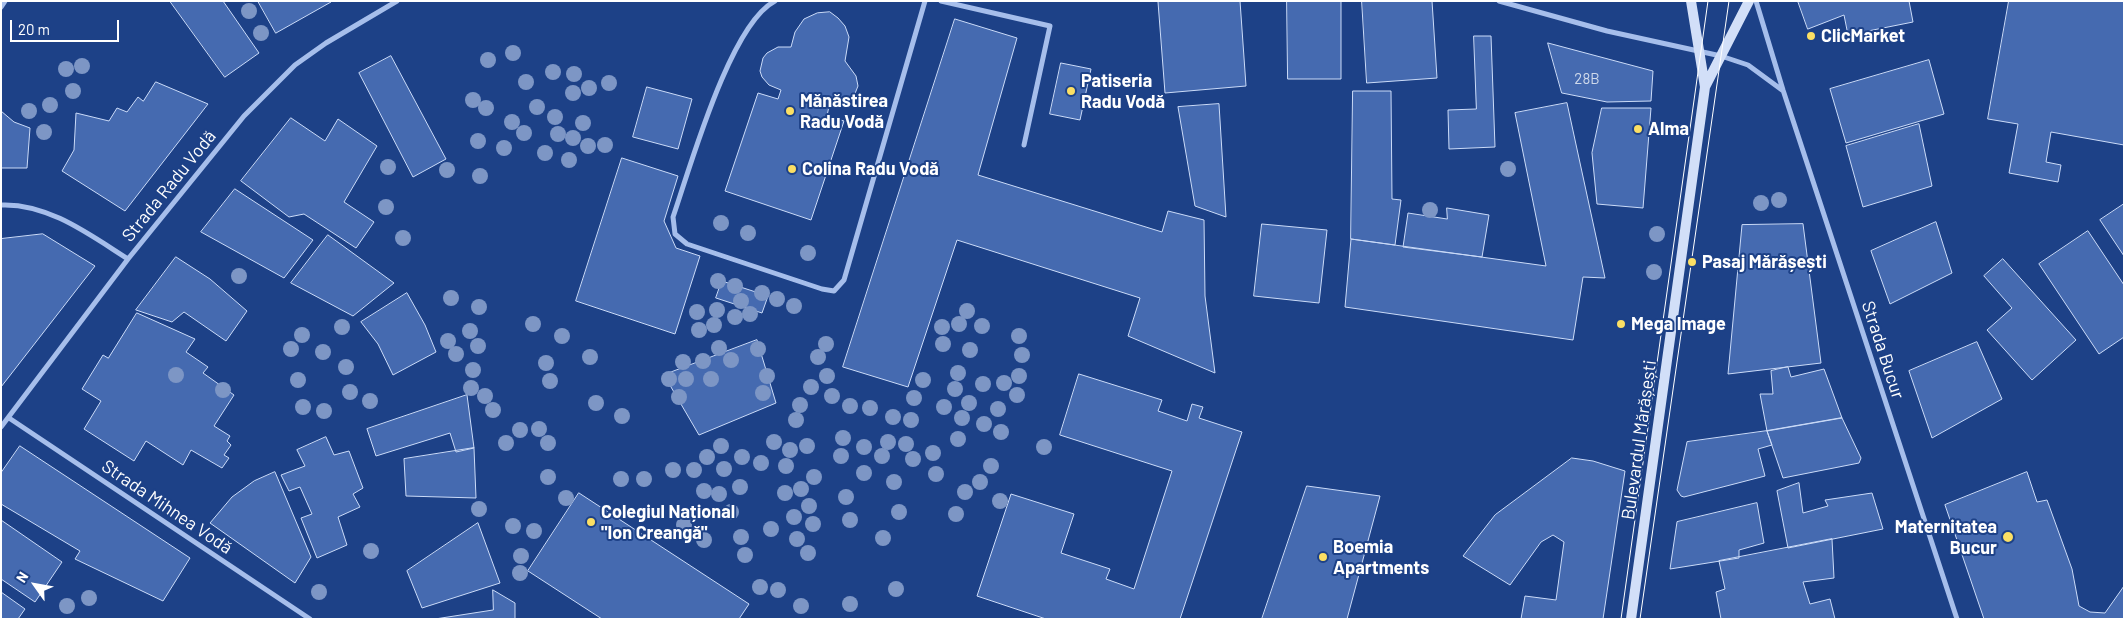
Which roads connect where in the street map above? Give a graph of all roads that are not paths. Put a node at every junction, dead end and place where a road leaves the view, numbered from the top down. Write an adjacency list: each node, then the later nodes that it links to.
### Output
1 (5, 1): 10 (street)
2 (397, 1): 17 (street, Strada Radu Vodă)
3 (774, 1): 4 (street)
4 (924, 1)
5 (940, 1): 15 (street)
6 (1499, 1): 11 (street)
7 (1692, 1): 11 (main road, Bulevardul Mărășești)
8 (1749, 1): 12 (main road, Bulevardul Mărășești)
9 (1756, 1): 14 (street, Strada Bucur)
10 (1, 7)
11 (1700, 52): 12 (street); 13 (main road, Bulevardul Mărășești)
12 (1721, 56): 13 (main road, Bulevardul Mărășești); 14 (street)
13 (1705, 87): 21 (main road, Bulevardul Mărășești)
14 (1782, 90): 22 (street, Strada Bucur)
15 (1024, 145)
16 (1, 205): 17 (street)
17 (128, 259): 18 (street, Strada Radu Vodă)
18 (9, 418): 19 (street, Strada Radu Vodă); 20 (street, Strada Mihnea Vodă)
19 (1, 427)
20 (310, 619)
21 (1631, 619)
22 (1958, 619)

